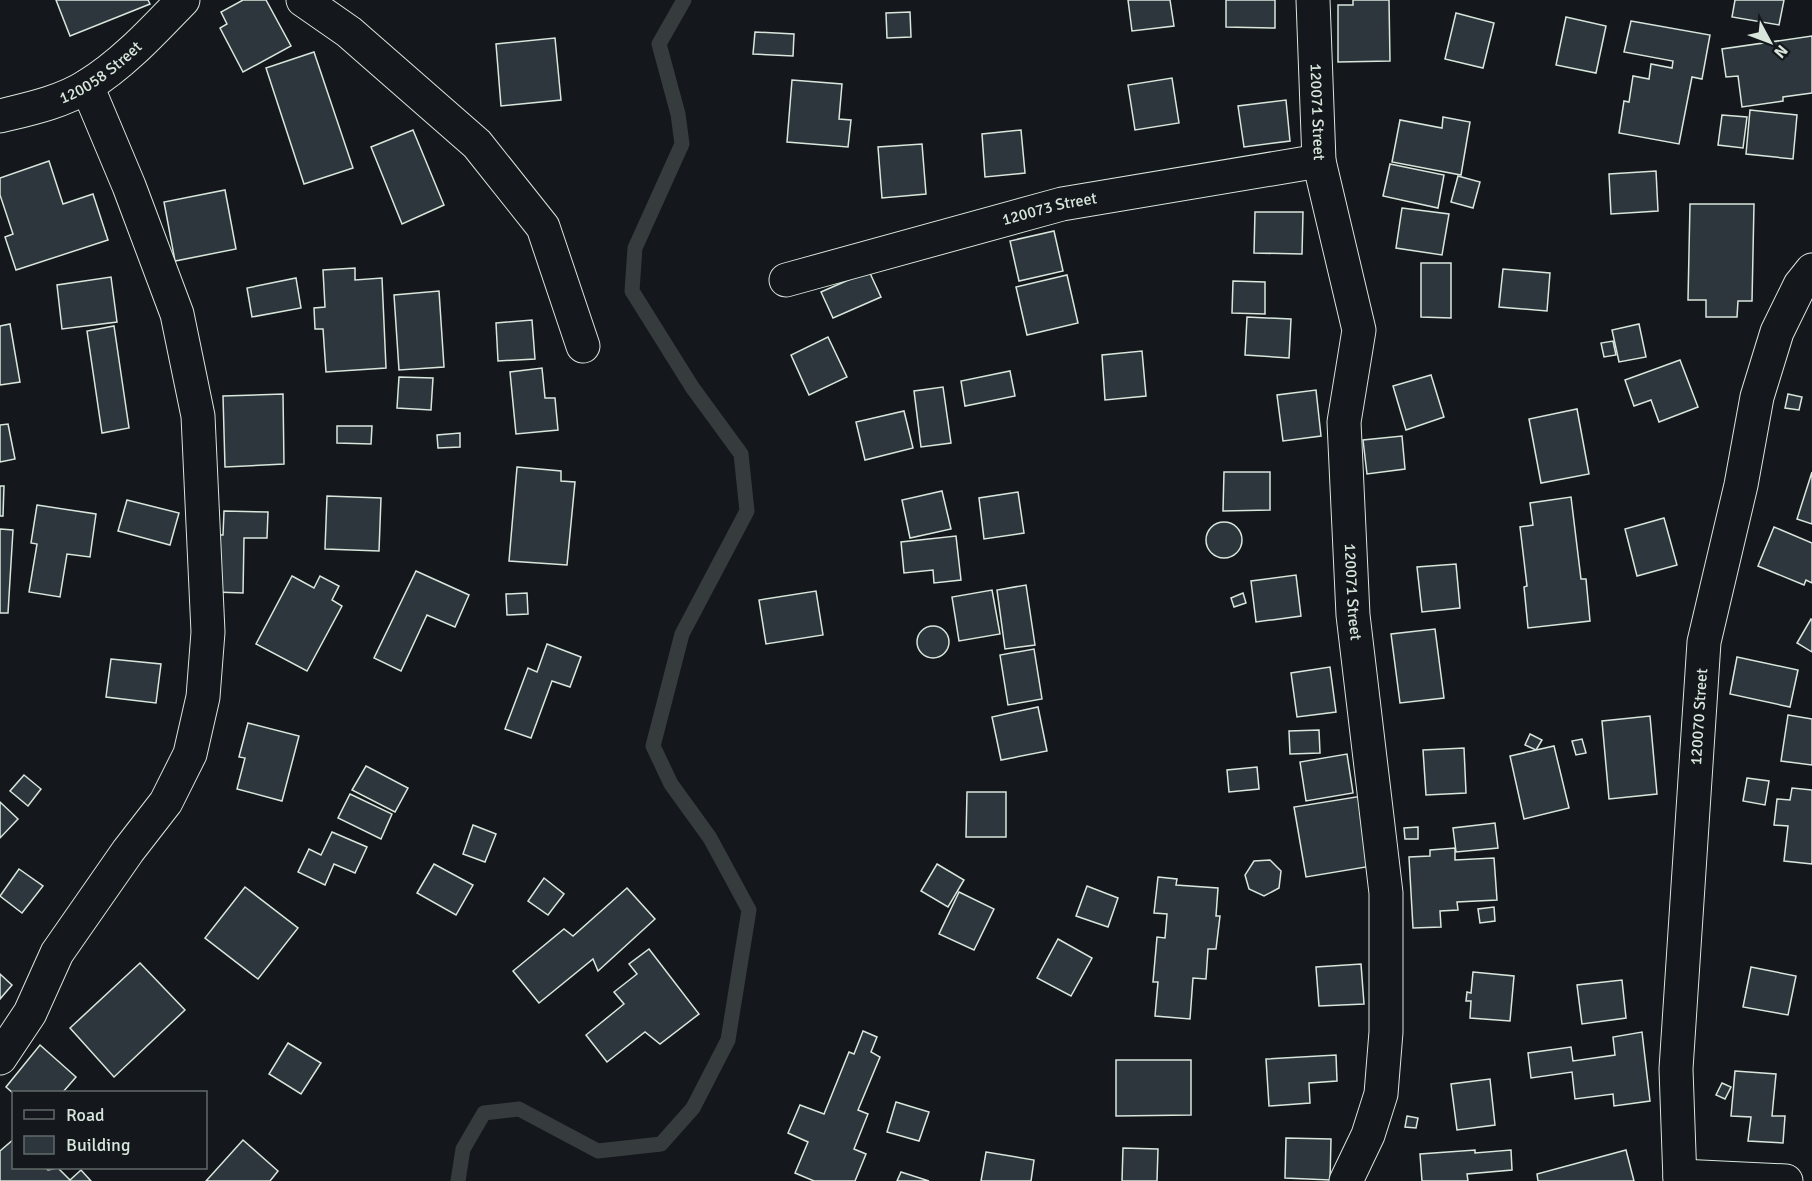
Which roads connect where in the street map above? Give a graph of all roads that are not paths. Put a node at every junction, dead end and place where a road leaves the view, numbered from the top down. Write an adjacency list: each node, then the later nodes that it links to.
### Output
1 (183, 0): 4 (street, 120058 Street)
2 (303, 0): 9 (street)
3 (1313, 0): 6 (street, 120071 Street)
4 (87, 87): 5 (street, 120058 Street); 10 (street)
5 (0, 116)
6 (1319, 161): 8 (street, 120073 Street); 12 (street, 120071 Street)
7 (1812, 270): 11 (street, 120070 Street)
8 (786, 280)
9 (583, 346)
10 (0, 1058)
11 (1680, 1178): 13 (street)
12 (1346, 1181)
13 (1786, 1181)

